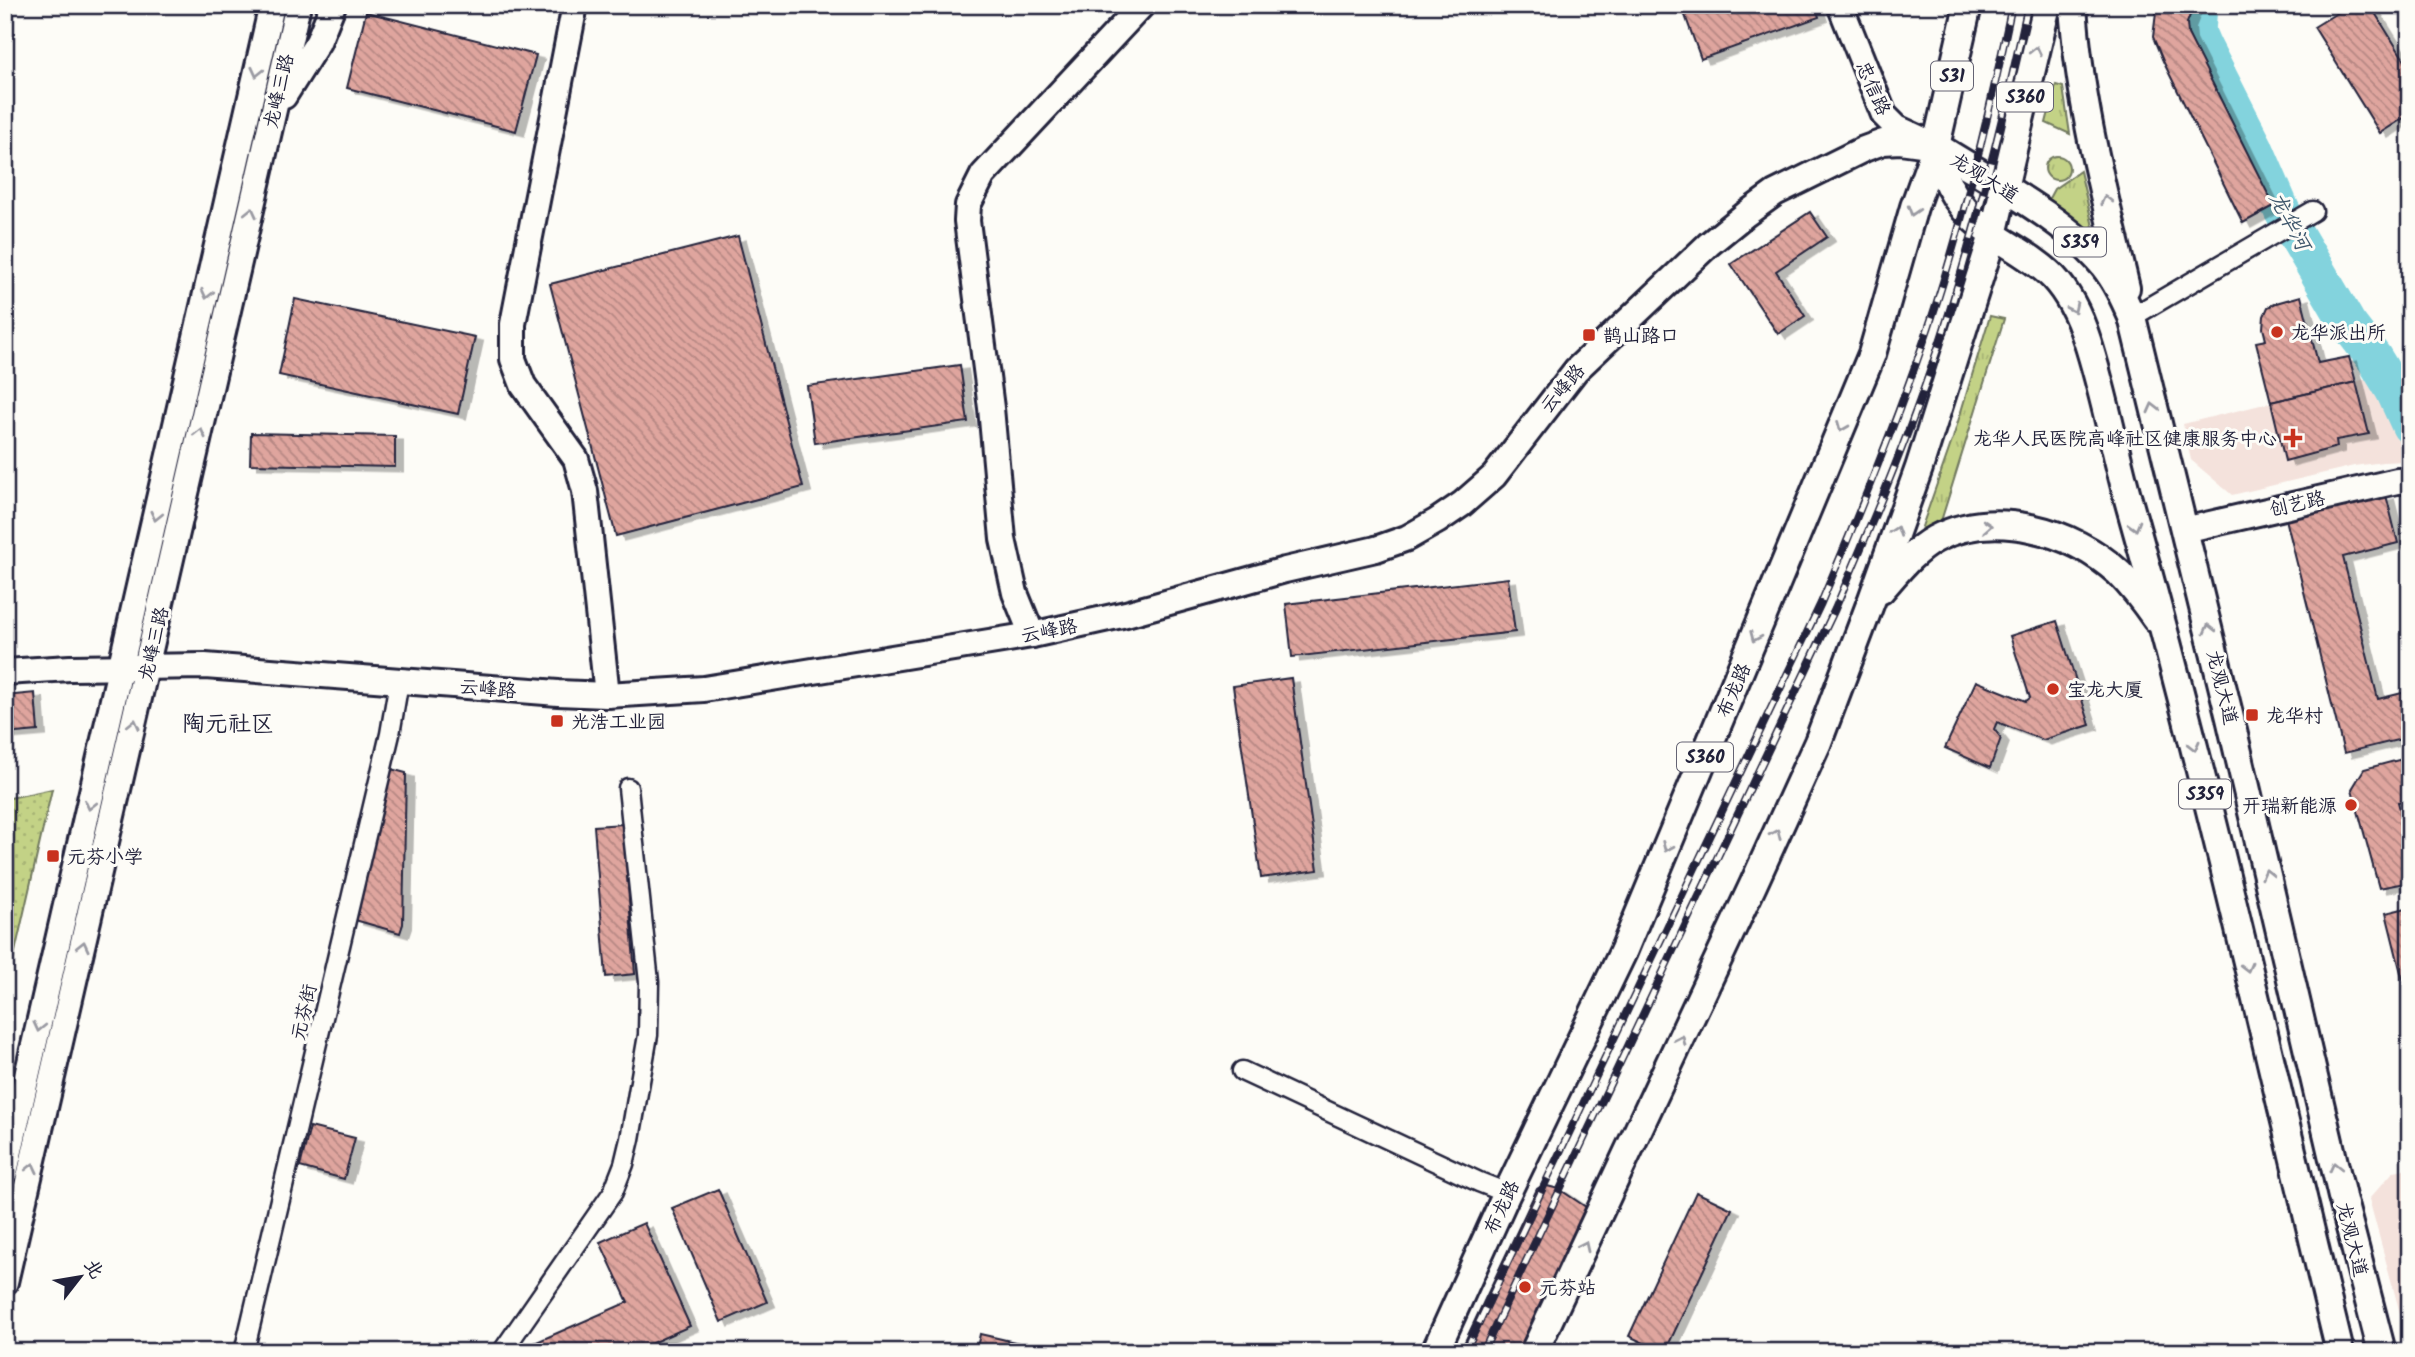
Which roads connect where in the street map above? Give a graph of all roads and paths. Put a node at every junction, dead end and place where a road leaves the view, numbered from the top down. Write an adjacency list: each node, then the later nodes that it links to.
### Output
1 (272, 5): 16 (street, 龙峰三路, one-way to 16)
2 (298, 5): 10 (street, 龙峰三路)
3 (333, 5): 10 (street)
4 (575, 5): 27 (street)
5 (1142, 5): 21 (street)
6 (1840, 5): 11 (street, 忠信路)
7 (1968, 5): 11 (main road, 布龙路 / S31)
8 (2046, 5): 12 (main road, S360, one-way to 8)
9 (2073, 5): 15 (main road, one-way to 9)
10 (273, 115): 17 (street, 龙峰三路, one-way to 10)
11 (1936, 146): 12 (main road, 龙观大道 / S359); 14 (main road, 龙观大道 / S359); 21 (street, 云峰路); 31 (main road, 布龙路 / S360, one-way to 31)
12 (2004, 189): 14 (main road, S360); 15 (main road, 龙观大道 / S359)
13 (2311, 212): 15 (street)
14 (1993, 235): 20 (main road, S360, one-way to 14); 22 (main road, 龙观大道 / S359, one-way to 22)
15 (2132, 317): 19 (main road, 龙观大道 / S359, one-way to 15)
16 (188, 377): 17 (street); 23 (street, 龙峰三路, one-way to 23)
17 (212, 382): 24 (street, 龙峰三路, one-way to 17)
18 (2410, 481): 19 (street, 创艺路)
19 (2184, 530): 38 (main road, 龙观大道 / S359, one-way to 19)
20 (1872, 599): 22 (main road, one-way to 22); 36 (main road, S360, one-way to 20)
21 (1032, 635): 27 (street, 云峰路)
22 (2167, 635): 37 (main road, 龙观大道 / S359, one-way to 37)
23 (122, 667): 24 (street, 云峰路); 25 (street, 云峰路); 30 (street, 龙峰三路, one-way to 30)
24 (147, 667): 26 (street, 云峰路); 32 (street, 龙峰三路, one-way to 24)
25 (5, 672)
26 (398, 681): 27 (street, 云峰路); 33 (street, 元芬街)
27 (607, 695)
28 (628, 788): 34 (street)
29 (1242, 1071): 31 (street)
30 (5, 1172)
31 (1507, 1193): 35 (main road, 布龙路 / S360)
32 (5, 1282)
33 (244, 1352)
34 (502, 1352)
35 (1435, 1352)
36 (1534, 1352)
37 (2340, 1352)
38 (2382, 1352)

